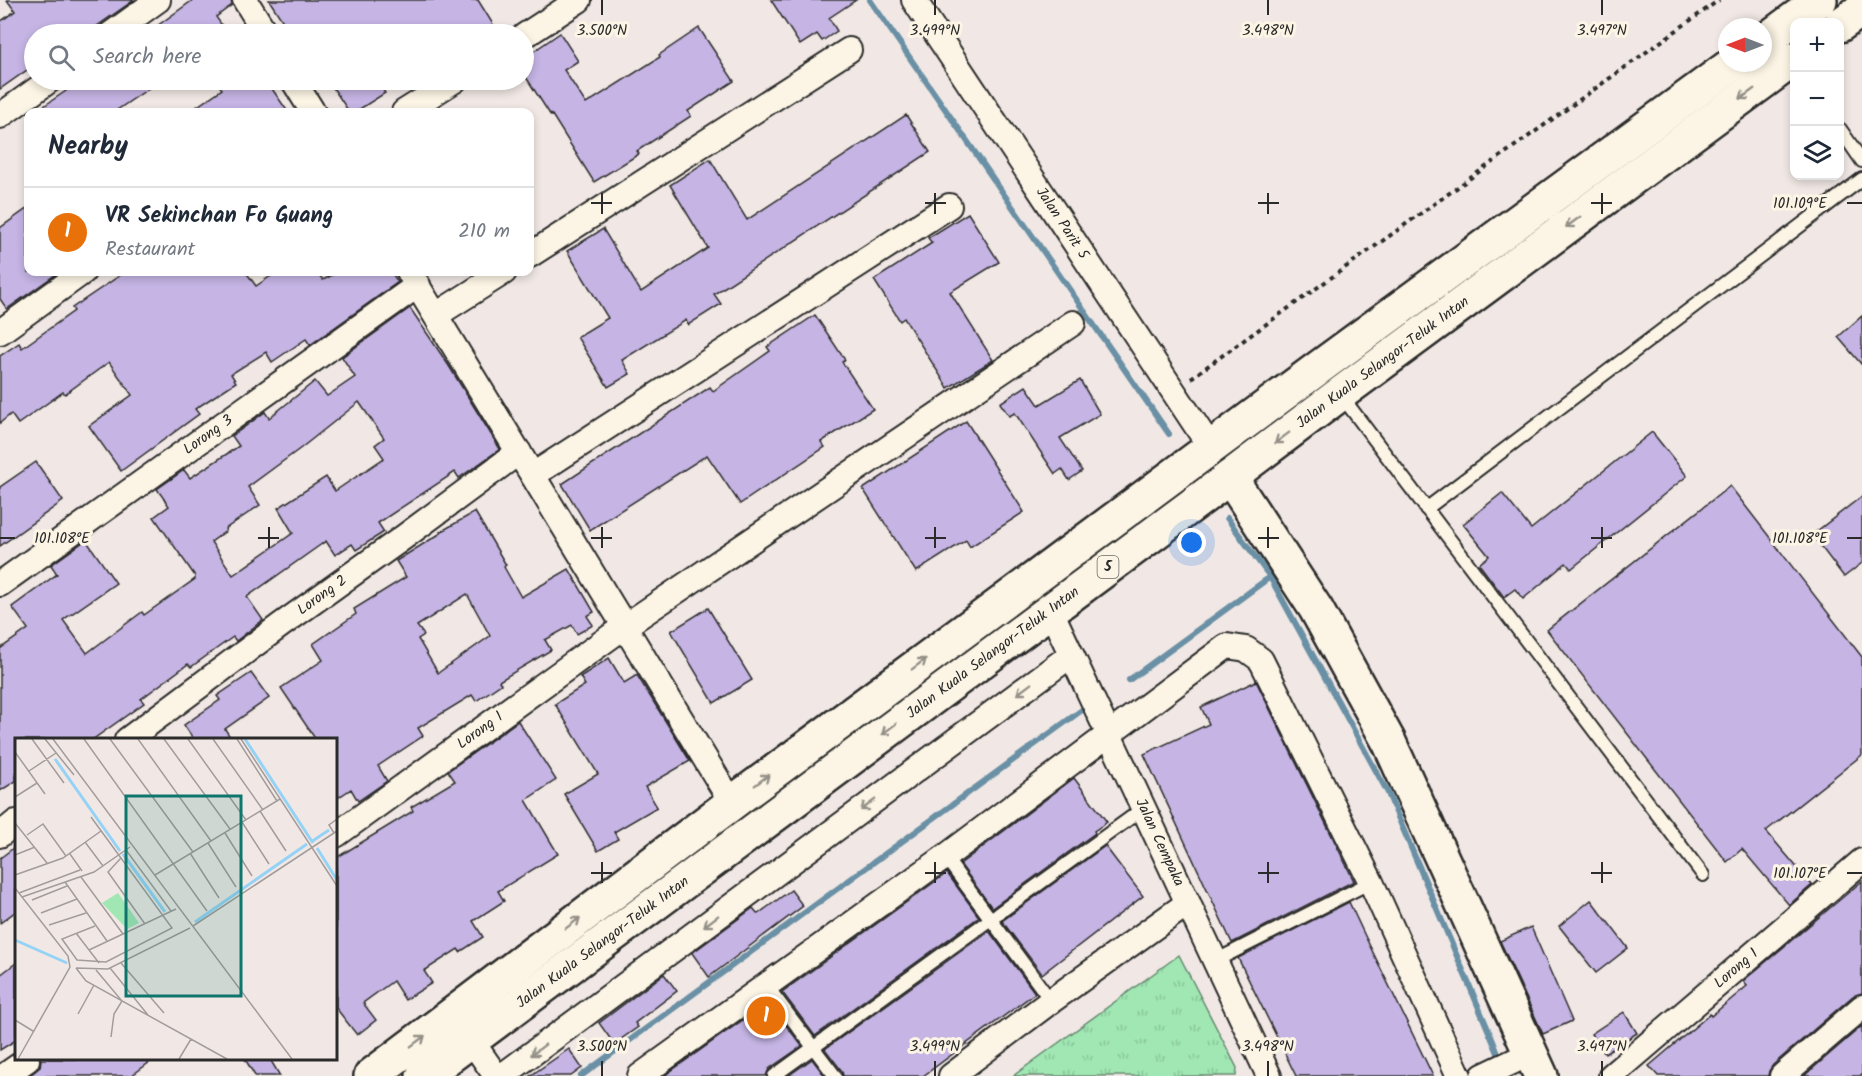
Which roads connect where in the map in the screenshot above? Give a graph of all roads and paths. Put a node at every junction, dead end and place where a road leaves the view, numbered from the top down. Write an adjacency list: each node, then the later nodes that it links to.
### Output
1 (158, 0): 9 (street)
2 (245, 0): 10 (street)
3 (579, 0): 11 (street)
4 (914, 0): 33 (street, Jalan Parit 5)
5 (1719, 0): 33 (path)
6 (1820, 0): 12 (main road)
7 (1862, 9): 8 (main road)
8 (1844, 22)
9 (125, 24)
10 (260, 24)
11 (534, 29)
12 (1772, 35)
13 (849, 50): 26 (street)
14 (1790, 65): 34 (main road, Jalan Kuala Selangor-Teluk Intan / 5, one-way to 34)
15 (1722, 72): 35 (main road, 5)
16 (36, 90): 21 (street)
17 (298, 90): 19 (street)
18 (439, 90): 20 (street)
19 (306, 108)
20 (410, 108)
21 (0, 116)
22 (1844, 136): 23 (lane)
23 (1862, 161)
24 (1862, 178): 39 (lane)
25 (949, 206): 37 (street)
26 (534, 252)
27 (77, 276): 32 (street)
28 (498, 276): 30 (street)
29 (413, 278): 30 (street); 40 (street, Lorong 3)
30 (436, 315): 36 (street)
31 (1073, 323): 42 (street, Lorong 1)
32 (0, 332)
33 (1173, 391): 35 (street, Jalan Parit 5)
34 (1348, 404): 38 (main road, Jalan Kuala Selangor-Teluk Intan / 5, one-way to 38); 39 (lane)
35 (1211, 448): 46 (main road, 5, one-way to 35)
36 (519, 452): 37 (street); 45 (street, Lorong 2)
37 (533, 475): 42 (street)
38 (1230, 477): 41 (main road, Jalan Kuala Selangor-Teluk Intan / 5); 64 (main road)
39 (1426, 509): 53 (lane)
40 (0, 584)
41 (1050, 609): 43 (street, Jalan Cempaka); 61 (main road, Jalan Kuala Selangor-Teluk Intan / 5, one-way to 61)
42 (625, 626): 46 (street); 49 (street, Lorong 1)
43 (1071, 654): 44 (street, Jalan Cempaka); 69 (street, one-way to 69)
44 (1109, 735): 47 (street, Jalan Cempaka); 51 (street); 54 (street)
45 (130, 738)
46 (732, 803): 66 (main road, 5, one-way to 46)
47 (1144, 808): 55 (street, Jalan Cempaka); 56 (lane)
48 (15, 823): 50 (street)
49 (338, 834)
50 (0, 835)
51 (945, 857): 56 (lane); 58 (street)
52 (1862, 861): 77 (street, Lorong 1)
53 (1703, 874)
54 (1371, 882): 57 (lane); 75 (street)
55 (1188, 903): 57 (street, Jalan Cempaka); 59 (street)
56 (991, 919): 59 (lane); 62 (lane)
57 (1215, 961): 74 (street, Jalan Cempaka)
58 (766, 985): 62 (lane); 70 (street)
59 (1051, 1001): 73 (street)
60 (1862, 1007): 78 (street)
61 (471, 1040): 67 (main road, Jalan Kuala Selangor-Teluk Intan / 5); 68 (street)
62 (813, 1048): 71 (lane); 72 (lane)
63 (24, 1061): 65 (street)
64 (1536, 1065): 76 (street)
65 (4, 1076)
66 (371, 1076)
67 (423, 1076)
68 (496, 1076)
69 (502, 1076)
70 (640, 1076)
71 (774, 1076)
72 (835, 1076)
73 (951, 1076)
74 (1269, 1076)
75 (1459, 1076)
76 (1483, 1076)
77 (1611, 1076)
78 (1782, 1076)

